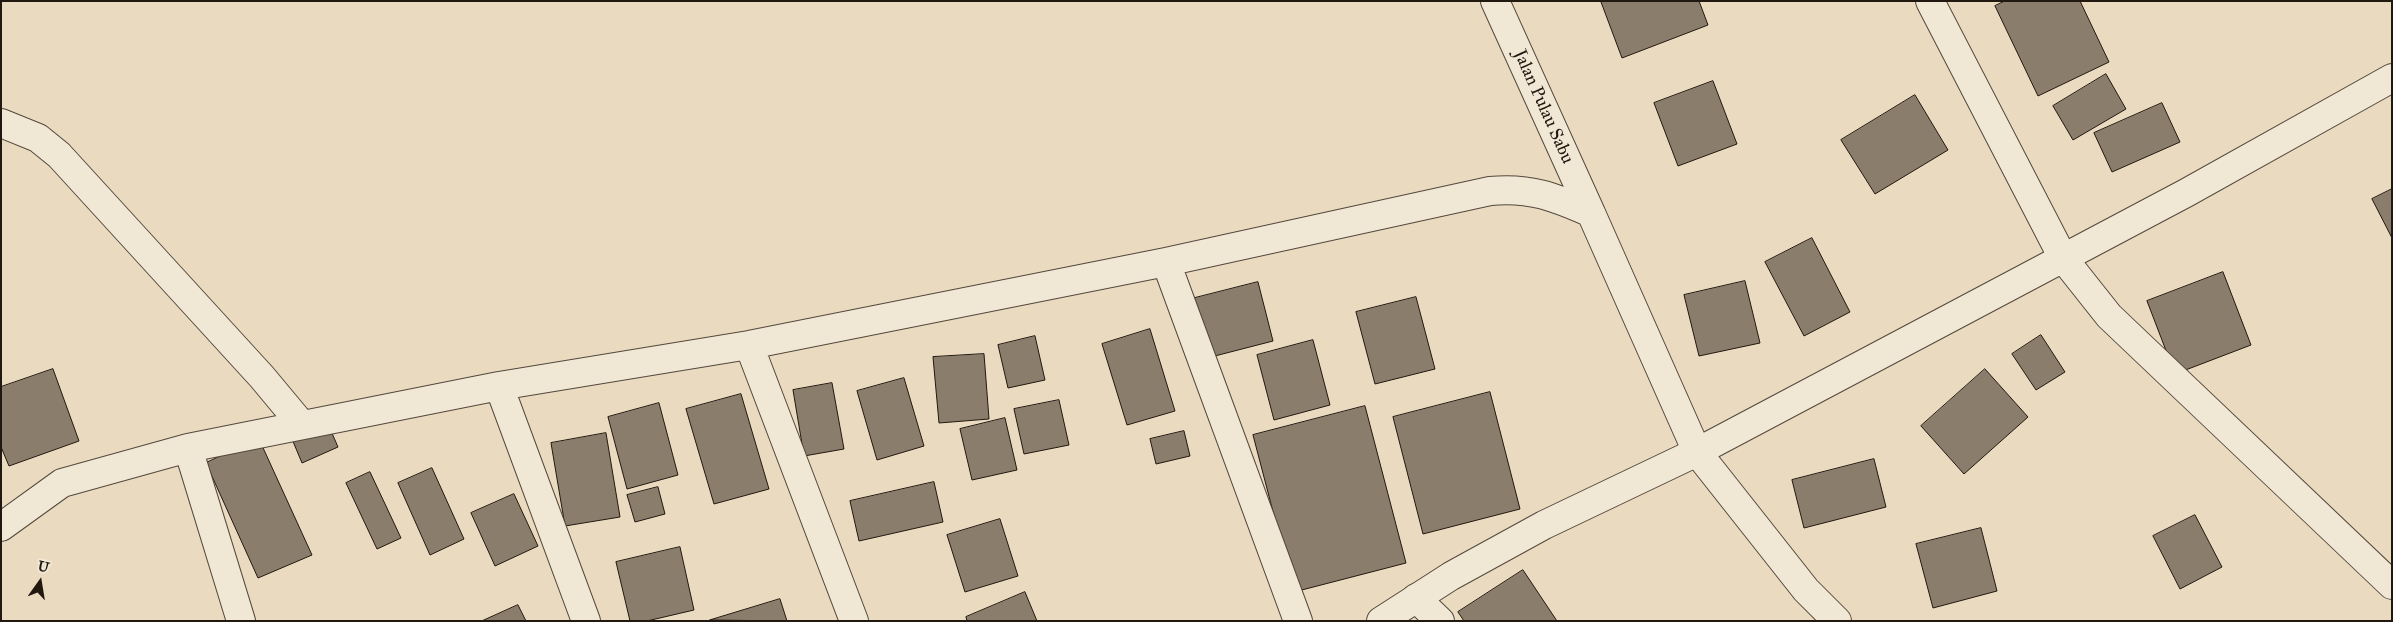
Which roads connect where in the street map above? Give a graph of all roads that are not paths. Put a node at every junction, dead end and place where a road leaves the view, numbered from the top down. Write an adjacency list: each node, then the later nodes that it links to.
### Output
1 (1495, 1): 5 (street, Jalan Pulau Sabu)
2 (1930, 1): 6 (street)
3 (2392, 78): 6 (street)
4 (1, 123): 10 (street)
5 (1591, 213): 7 (street); 12 (street, Jalan Pulau Sabu)
6 (2063, 258): 12 (street); 14 (street)
7 (1166, 262): 8 (street); 19 (street)
8 (749, 345): 9 (street); 18 (street)
9 (499, 386): 10 (street); 17 (street)
10 (302, 425): 11 (street)
11 (188, 448): 13 (street); 16 (street)
12 (1697, 452): 15 (street); 22 (street, Jalan Pulau Sabu)
13 (1, 527)
14 (2392, 585)
15 (1416, 598): 20 (street); 21 (street)
16 (241, 621)
17 (586, 621)
18 (854, 621)
19 (1298, 621)
20 (1381, 621)
21 (1440, 621)
22 (1837, 621)

